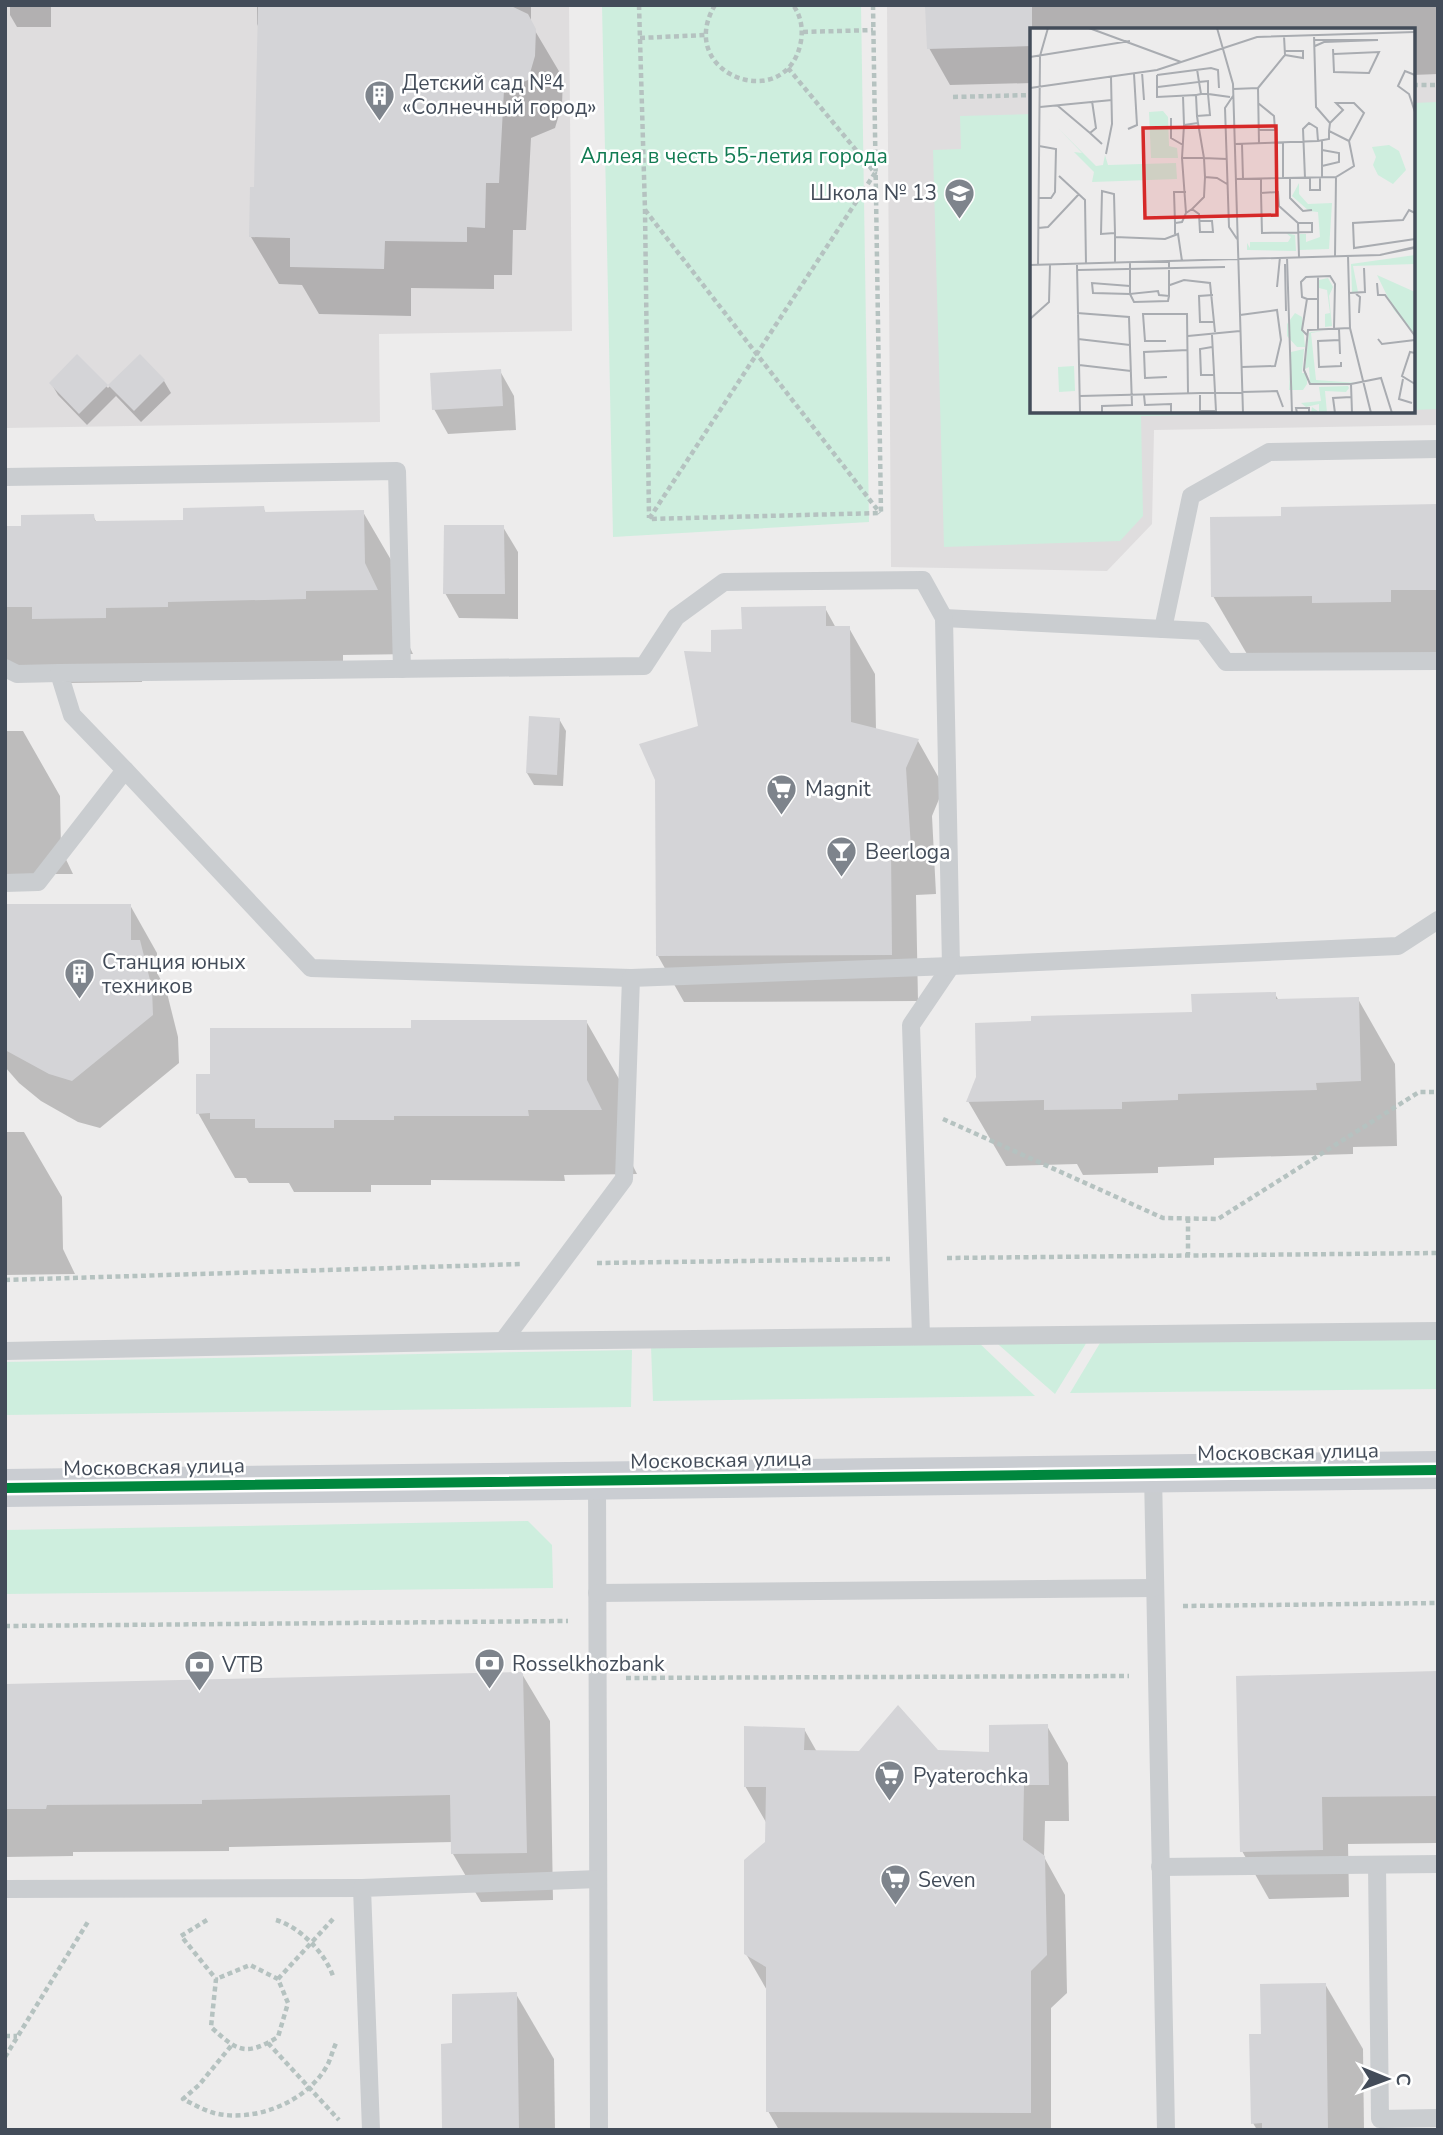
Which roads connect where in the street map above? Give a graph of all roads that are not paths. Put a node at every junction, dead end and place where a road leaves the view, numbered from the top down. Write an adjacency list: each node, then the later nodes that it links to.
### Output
1 (1438, 449): 4 (lane)
2 (5, 477): 7 (lane)
3 (944, 618): 4 (lane); 7 (lane); 12 (lane)
4 (1163, 629): 5 (lane)
5 (1438, 662)
6 (5, 668): 8 (lane)
7 (402, 669): 8 (lane)
8 (59, 673): 9 (lane)
9 (125, 770): 10 (lane); 13 (lane)
10 (5, 883)
11 (1438, 920): 12 (lane)
12 (951, 966): 13 (lane); 15 (lane)
13 (631, 978): 16 (lane)
14 (1438, 1331): 15 (lane)
15 (921, 1336): 16 (lane)
16 (503, 1341): 17 (lane)
17 (5, 1351)
18 (1438, 1470): 19 (street, Московская улица)
19 (1153, 1474): 20 (street, Московская улица); 23 (lane)
20 (597, 1480): 21 (street, Московская улица); 22 (lane)
21 (5, 1488)
22 (597, 1593): 23 (lane); 27 (lane)
23 (1154, 1597): 26 (lane)
24 (1438, 1864): 25 (lane)
25 (1377, 1865): 26 (lane); 30 (lane)
26 (1160, 1867): 33 (lane)
27 (598, 1879): 28 (lane); 32 (lane)
28 (362, 1888): 29 (lane); 31 (lane)
29 (5, 1889)
30 (1438, 2118)
31 (371, 2130)
32 (599, 2130)
33 (1166, 2130)

